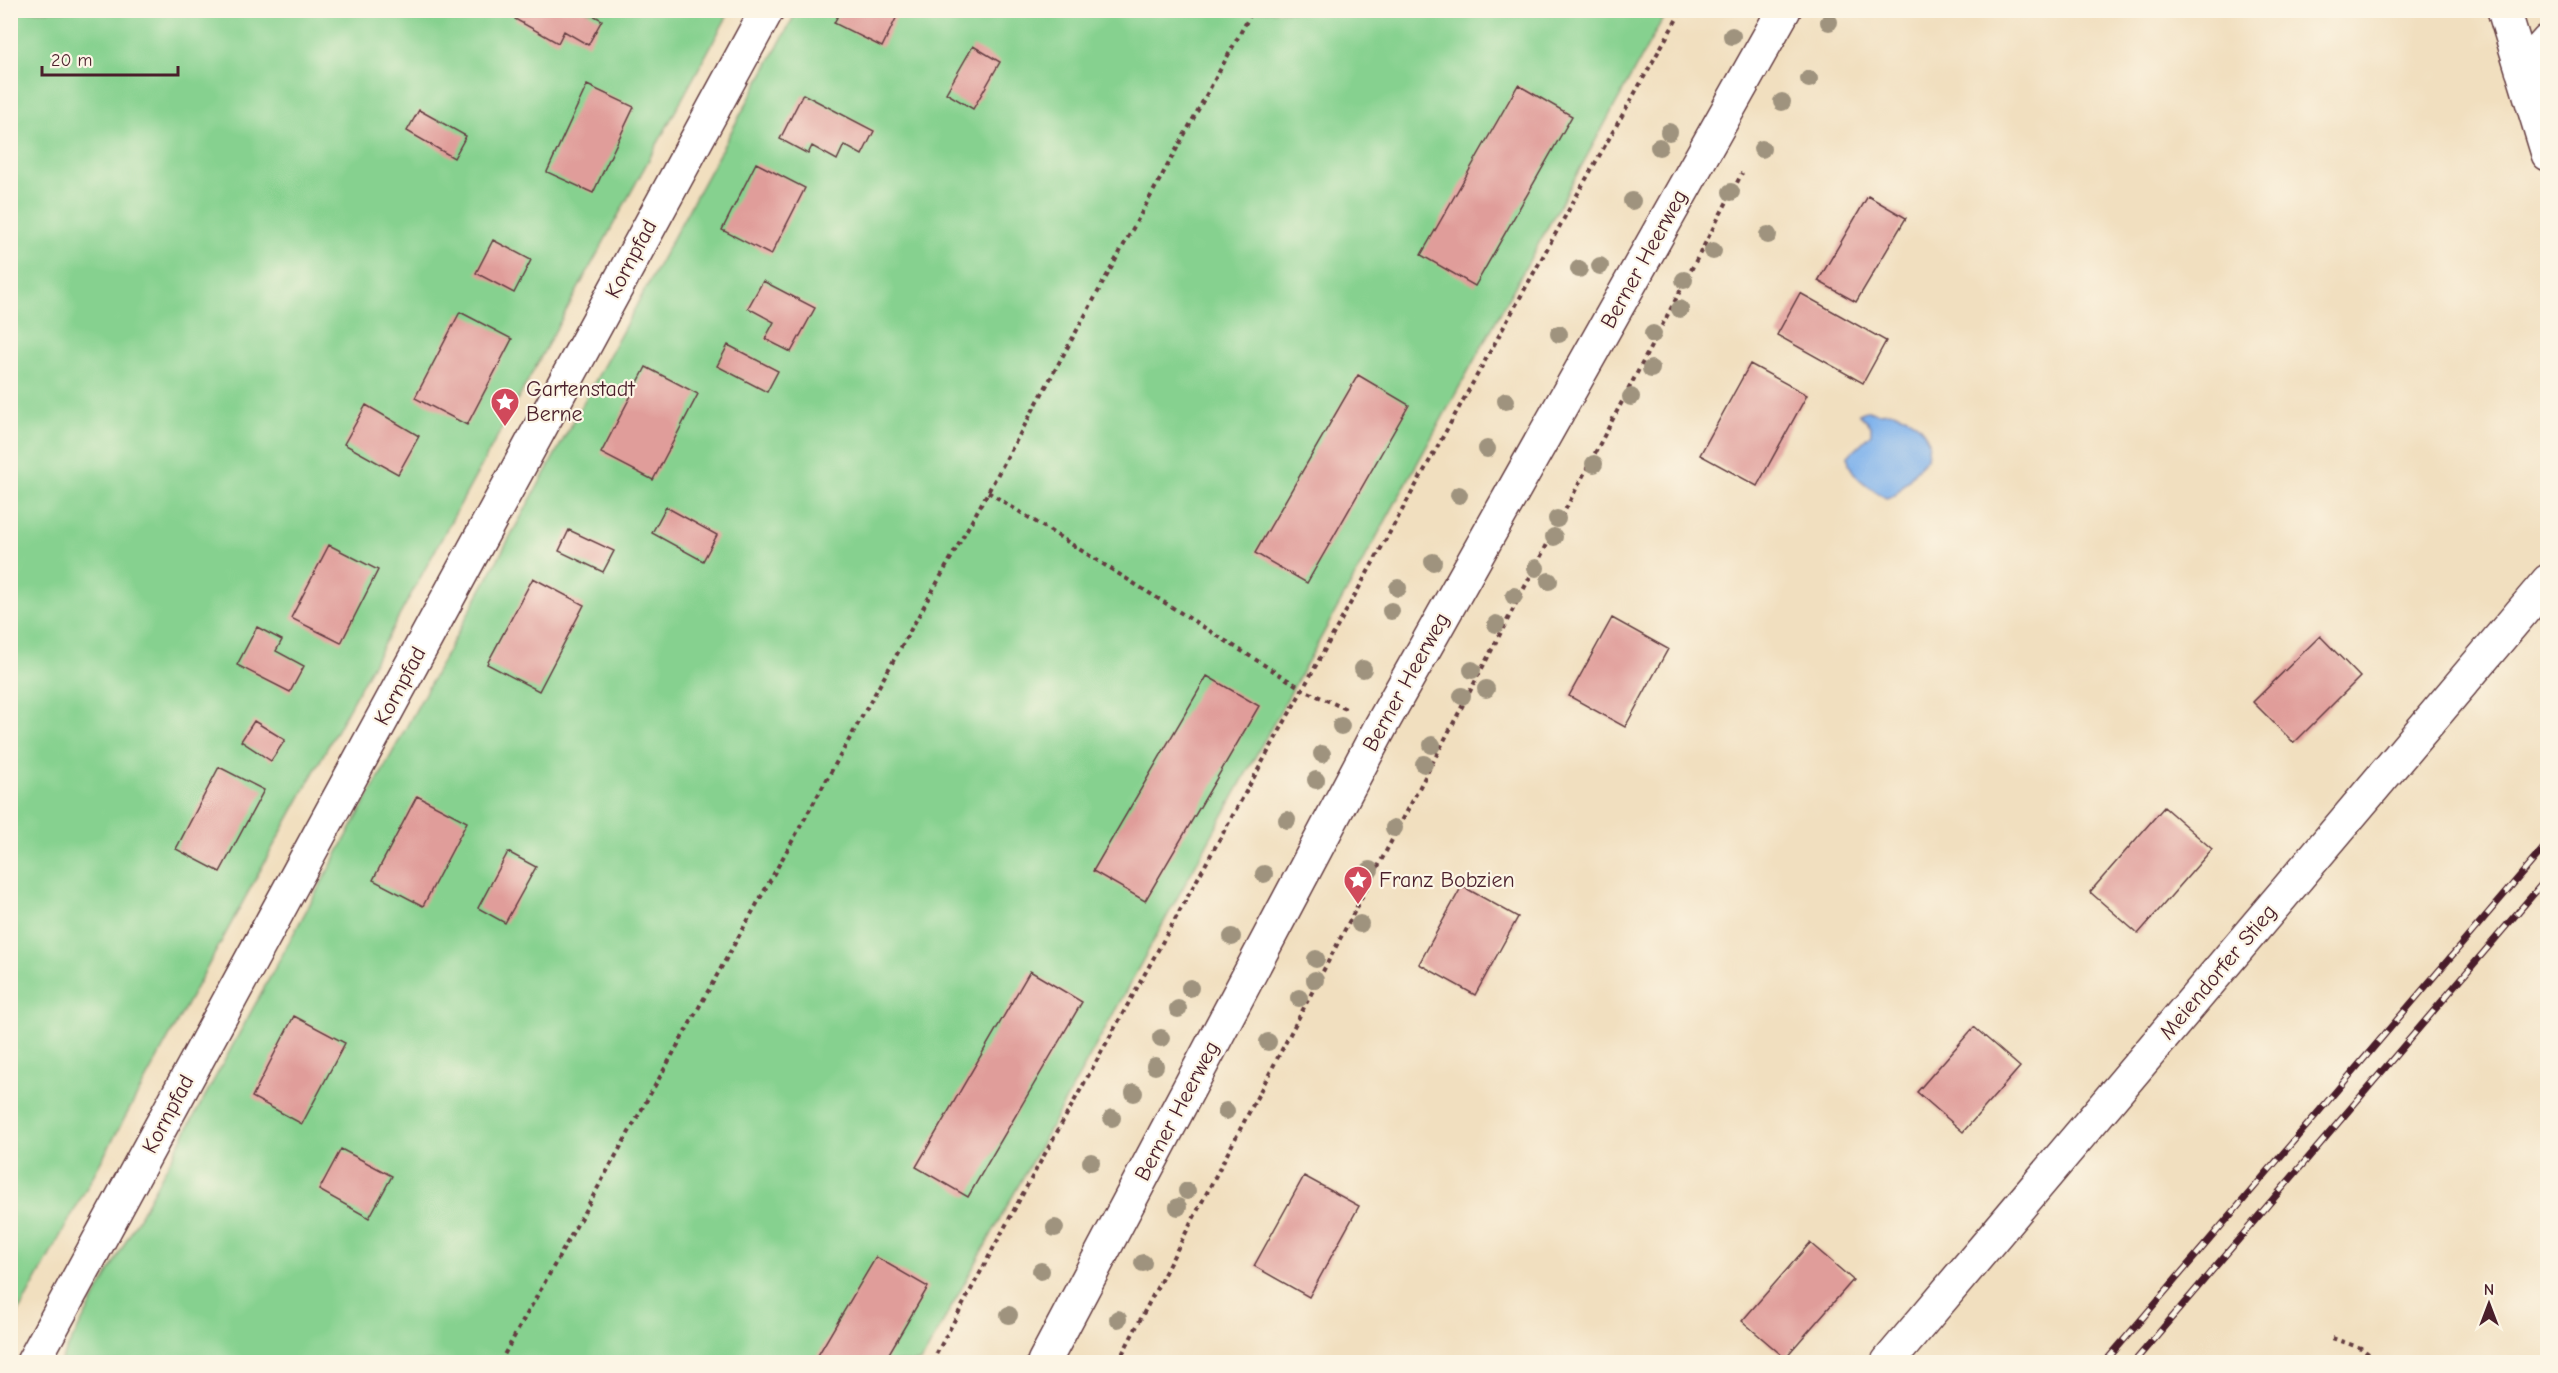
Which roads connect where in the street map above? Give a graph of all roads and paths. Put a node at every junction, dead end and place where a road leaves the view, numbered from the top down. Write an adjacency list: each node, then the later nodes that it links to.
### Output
1 (766, 10): 15 (street, Kornpfad)
2 (1253, 10): 10 (path)
3 (1682, 10): 12 (path)
4 (1784, 10): 13 (street, Berner Heerweg)
5 (2504, 10): 7 (street)
6 (2547, 41): 7 (street)
7 (2522, 70): 8 (street)
8 (2547, 154)
9 (1744, 169): 19 (path)
10 (988, 492): 12 (path); 16 (path)
11 (2547, 581): 20 (street, Meiendorfer Stieg)
12 (1304, 690): 13 (path); 17 (path)
13 (1382, 724): 18 (street, Berner Heerweg)
14 (2332, 1338): 21 (path)
15 (33, 1362)
16 (500, 1362)
17 (932, 1362)
18 (1044, 1362)
19 (1118, 1362)
20 (1888, 1362)
21 (2379, 1362)

